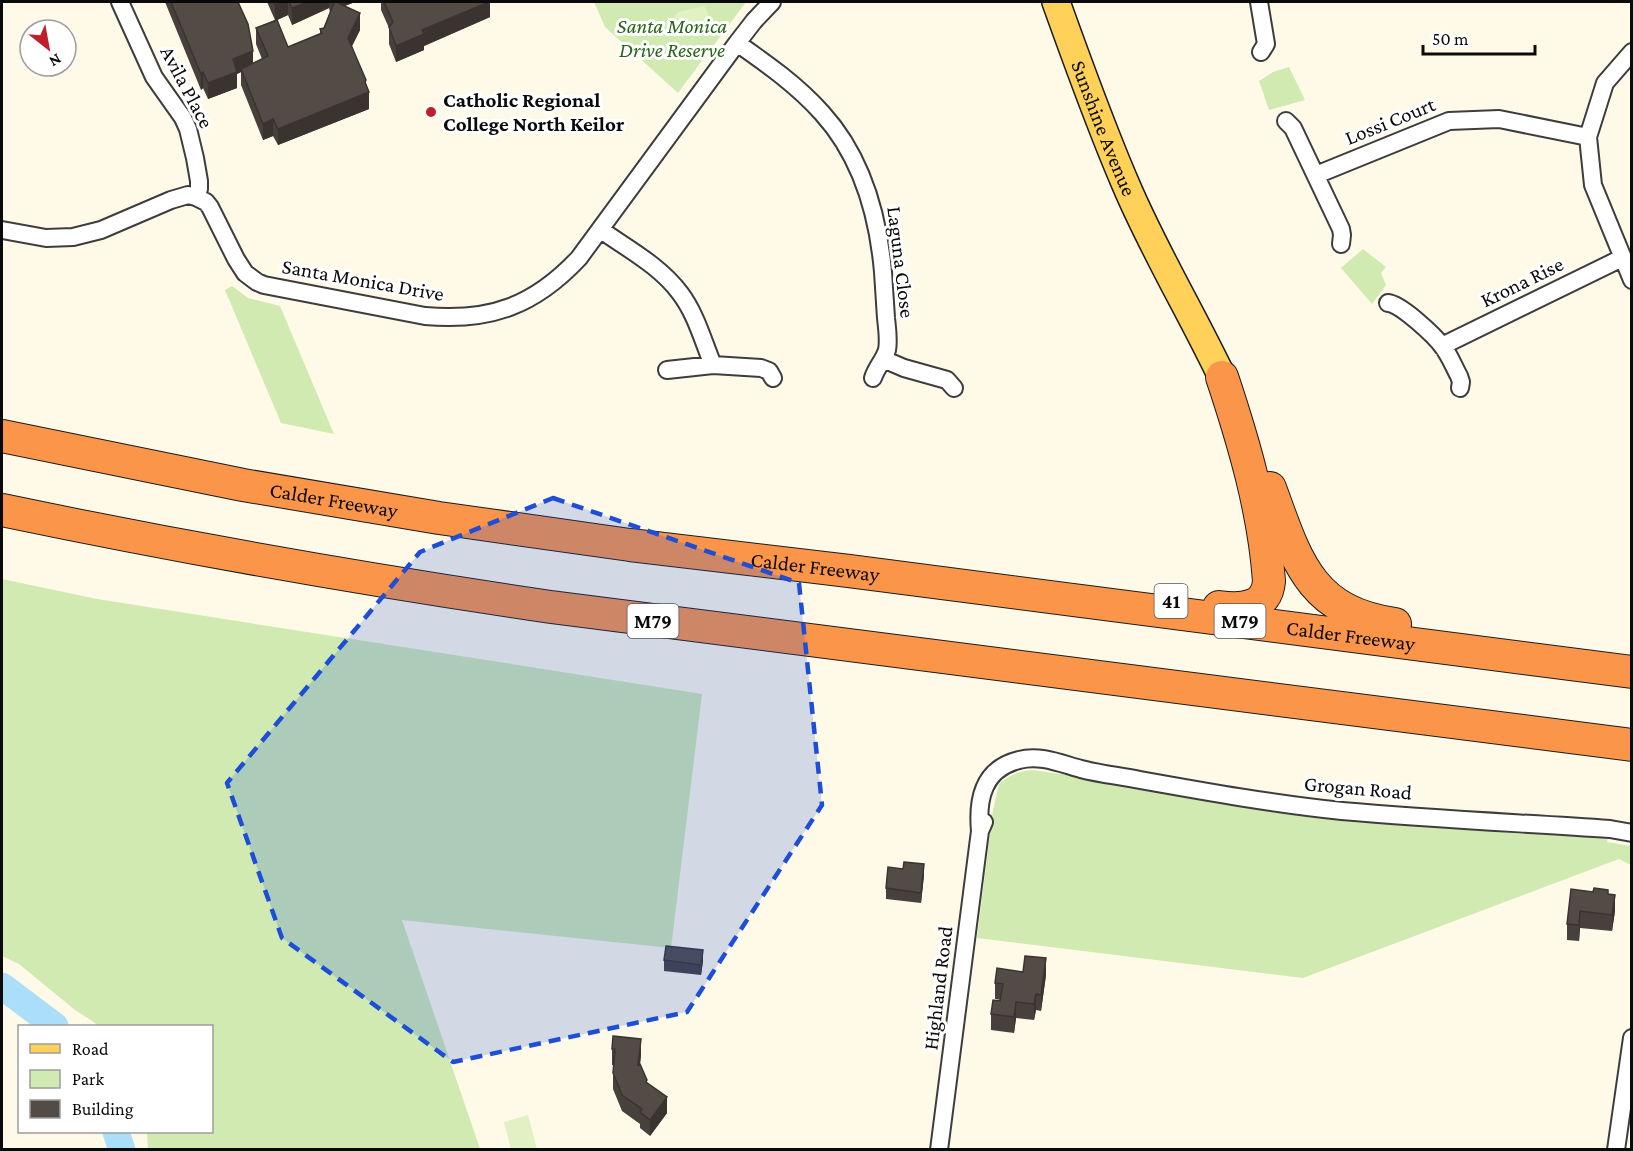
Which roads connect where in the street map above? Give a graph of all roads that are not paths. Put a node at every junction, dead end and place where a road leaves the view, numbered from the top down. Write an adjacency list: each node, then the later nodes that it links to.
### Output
1 (120, 2): 12 (street, Avila Place)
2 (772, 2): 6 (street, Santa Monica Drive)
3 (1056, 2): 16 (main road, Sunshine Avenue / 41)
4 (1073, 2): 16 (main road, Sunshine Avenue / 41)
5 (1259, 2): 7 (street)
6 (737, 43): 14 (street, Santa Monica Drive); 21 (street, Laguna Close)
7 (1261, 52)
8 (1632, 52): 10 (street)
9 (1286, 121): 11 (street)
10 (1588, 136): 11 (street, Lossi Court); 17 (street)
11 (1316, 175): 15 (street)
12 (196, 197): 13 (street); 14 (street, Santa Monica Drive)
13 (2, 230)
14 (601, 230): 22 (street)
15 (1341, 244)
16 (1158, 253): 24 (main road, Sunshine Avenue / 41)
17 (1622, 258): 18 (street); 20 (street, Krona Rise)
18 (1632, 280)
19 (1388, 303): 20 (street)
20 (1442, 346): 28 (street)
21 (883, 359): 26 (street, Laguna Close); 27 (street)
22 (713, 365): 23 (street); 25 (street)
23 (667, 370)
24 (1222, 377): 31 (highway, 41); 32 (highway, 41)
25 (773, 378)
26 (873, 378)
27 (954, 388)
28 (1460, 388)
29 (2, 436): 31 (highway, Calder Freeway / M79)
30 (2, 510): 34 (highway, M79)
31 (849, 571): 33 (highway, Calder Freeway / M79)
32 (1632, 656)
33 (1632, 672)
34 (1632, 745)
35 (1003, 771): 36 (street, Grogan Road); 38 (street, Highland Road)
36 (1632, 833)
37 (1632, 1038): 39 (street)
38 (939, 1149)
39 (1616, 1149)

